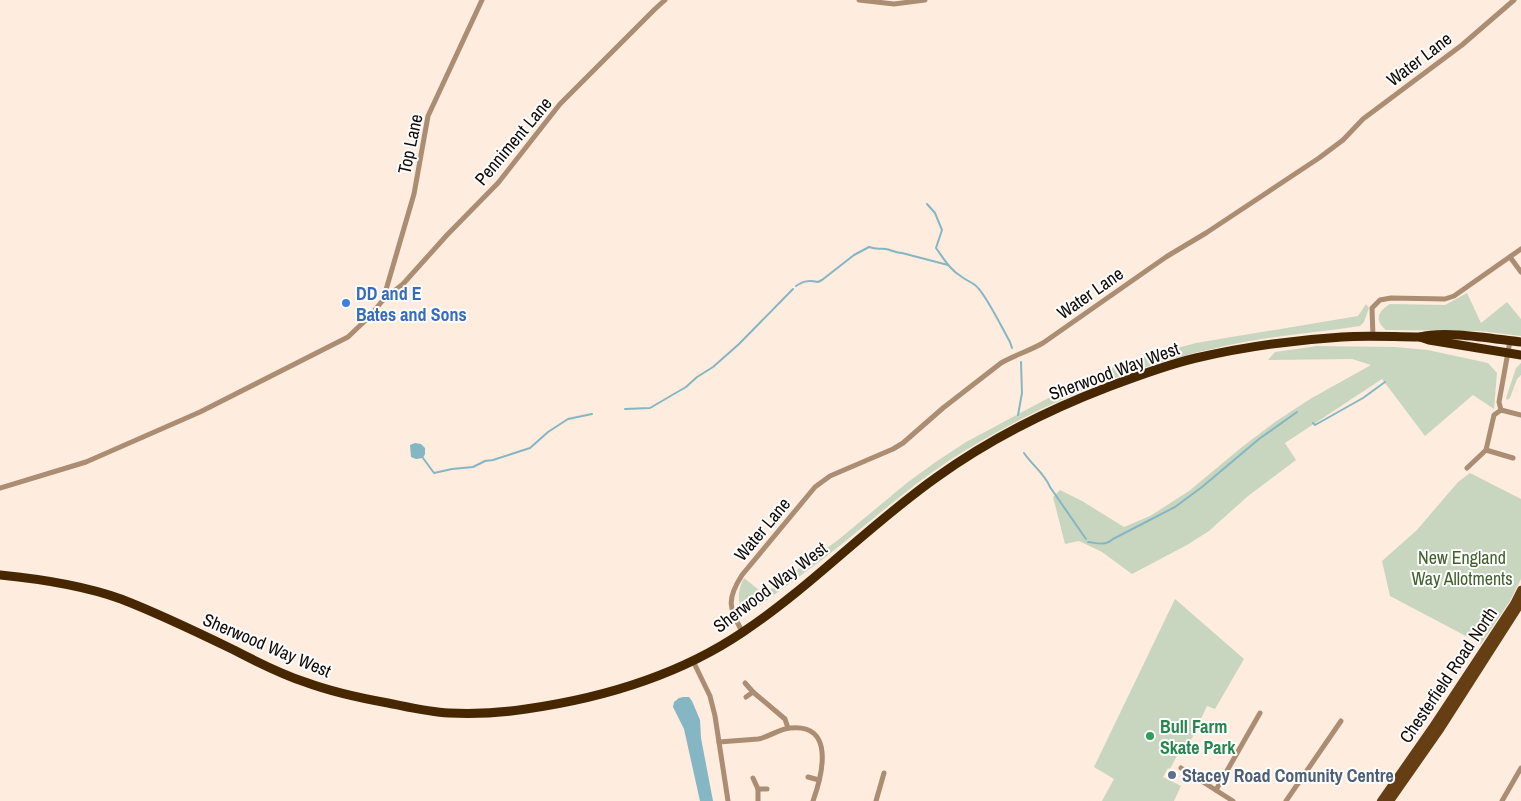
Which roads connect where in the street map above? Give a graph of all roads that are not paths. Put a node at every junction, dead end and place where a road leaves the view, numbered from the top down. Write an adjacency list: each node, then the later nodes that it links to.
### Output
1 (482, 0): 9 (street, Top Lane)
2 (665, 0): 9 (street, Penniment Lane)
3 (860, 0): 4 (street)
4 (925, 0)
5 (1514, 0): 25 (street, Water Lane)
6 (1521, 249): 7 (street)
7 (1510, 257): 8 (street); 10 (street)
8 (1521, 272)
9 (383, 300): 21 (street)
10 (1373, 337): 11 (highway, Sherwood Way West); 25 (highway, Sherwood Way West)
11 (1420, 337): 12 (highway, Sherwood Way West); 14 (highway, Sherwood Way West)
12 (1510, 341): 13 (highway, Sherwood Way West); 14 (street)
13 (1521, 342)
14 (1509, 352): 15 (highway, Sherwood Way West); 16 (street)
15 (1521, 355)
16 (1501, 410): 17 (street); 18 (street)
17 (1521, 415)
18 (1486, 450): 19 (street); 20 (street)
19 (1513, 458)
20 (1467, 468)
21 (0, 488)
22 (0, 575): 26 (highway, Sherwood Way West)
23 (1521, 590): 24 (main road, Chesterfield Road North)
24 (1518, 607): 40 (main road, Chesterfield Road North)
25 (743, 633): 26 (highway, Sherwood Way West)
26 (693, 661): 33 (street)
27 (745, 682): 28 (street)
28 (753, 692): 29 (street); 32 (street)
29 (746, 697)
30 (1260, 712): 43 (street)
31 (1341, 721): 49 (street)
32 (788, 728): 33 (street); 39 (street)
33 (719, 742): 44 (street)
34 (1181, 768): 43 (street)
35 (1521, 768): 52 (street)
36 (884, 772): 47 (street)
37 (808, 777): 39 (street)
38 (753, 778): 41 (street)
39 (819, 780): 46 (street)
40 (1397, 785): 50 (main road, Chesterfield Road North); 51 (main road, Chesterfield Road North)
41 (758, 789): 42 (street); 45 (street)
42 (767, 789)
43 (1216, 790): 48 (street)
44 (728, 801)
45 (758, 801)
46 (813, 801)
47 (876, 801)
48 (1233, 801)
49 (1286, 801)
50 (1381, 801)
51 (1390, 801)
52 (1502, 801)

